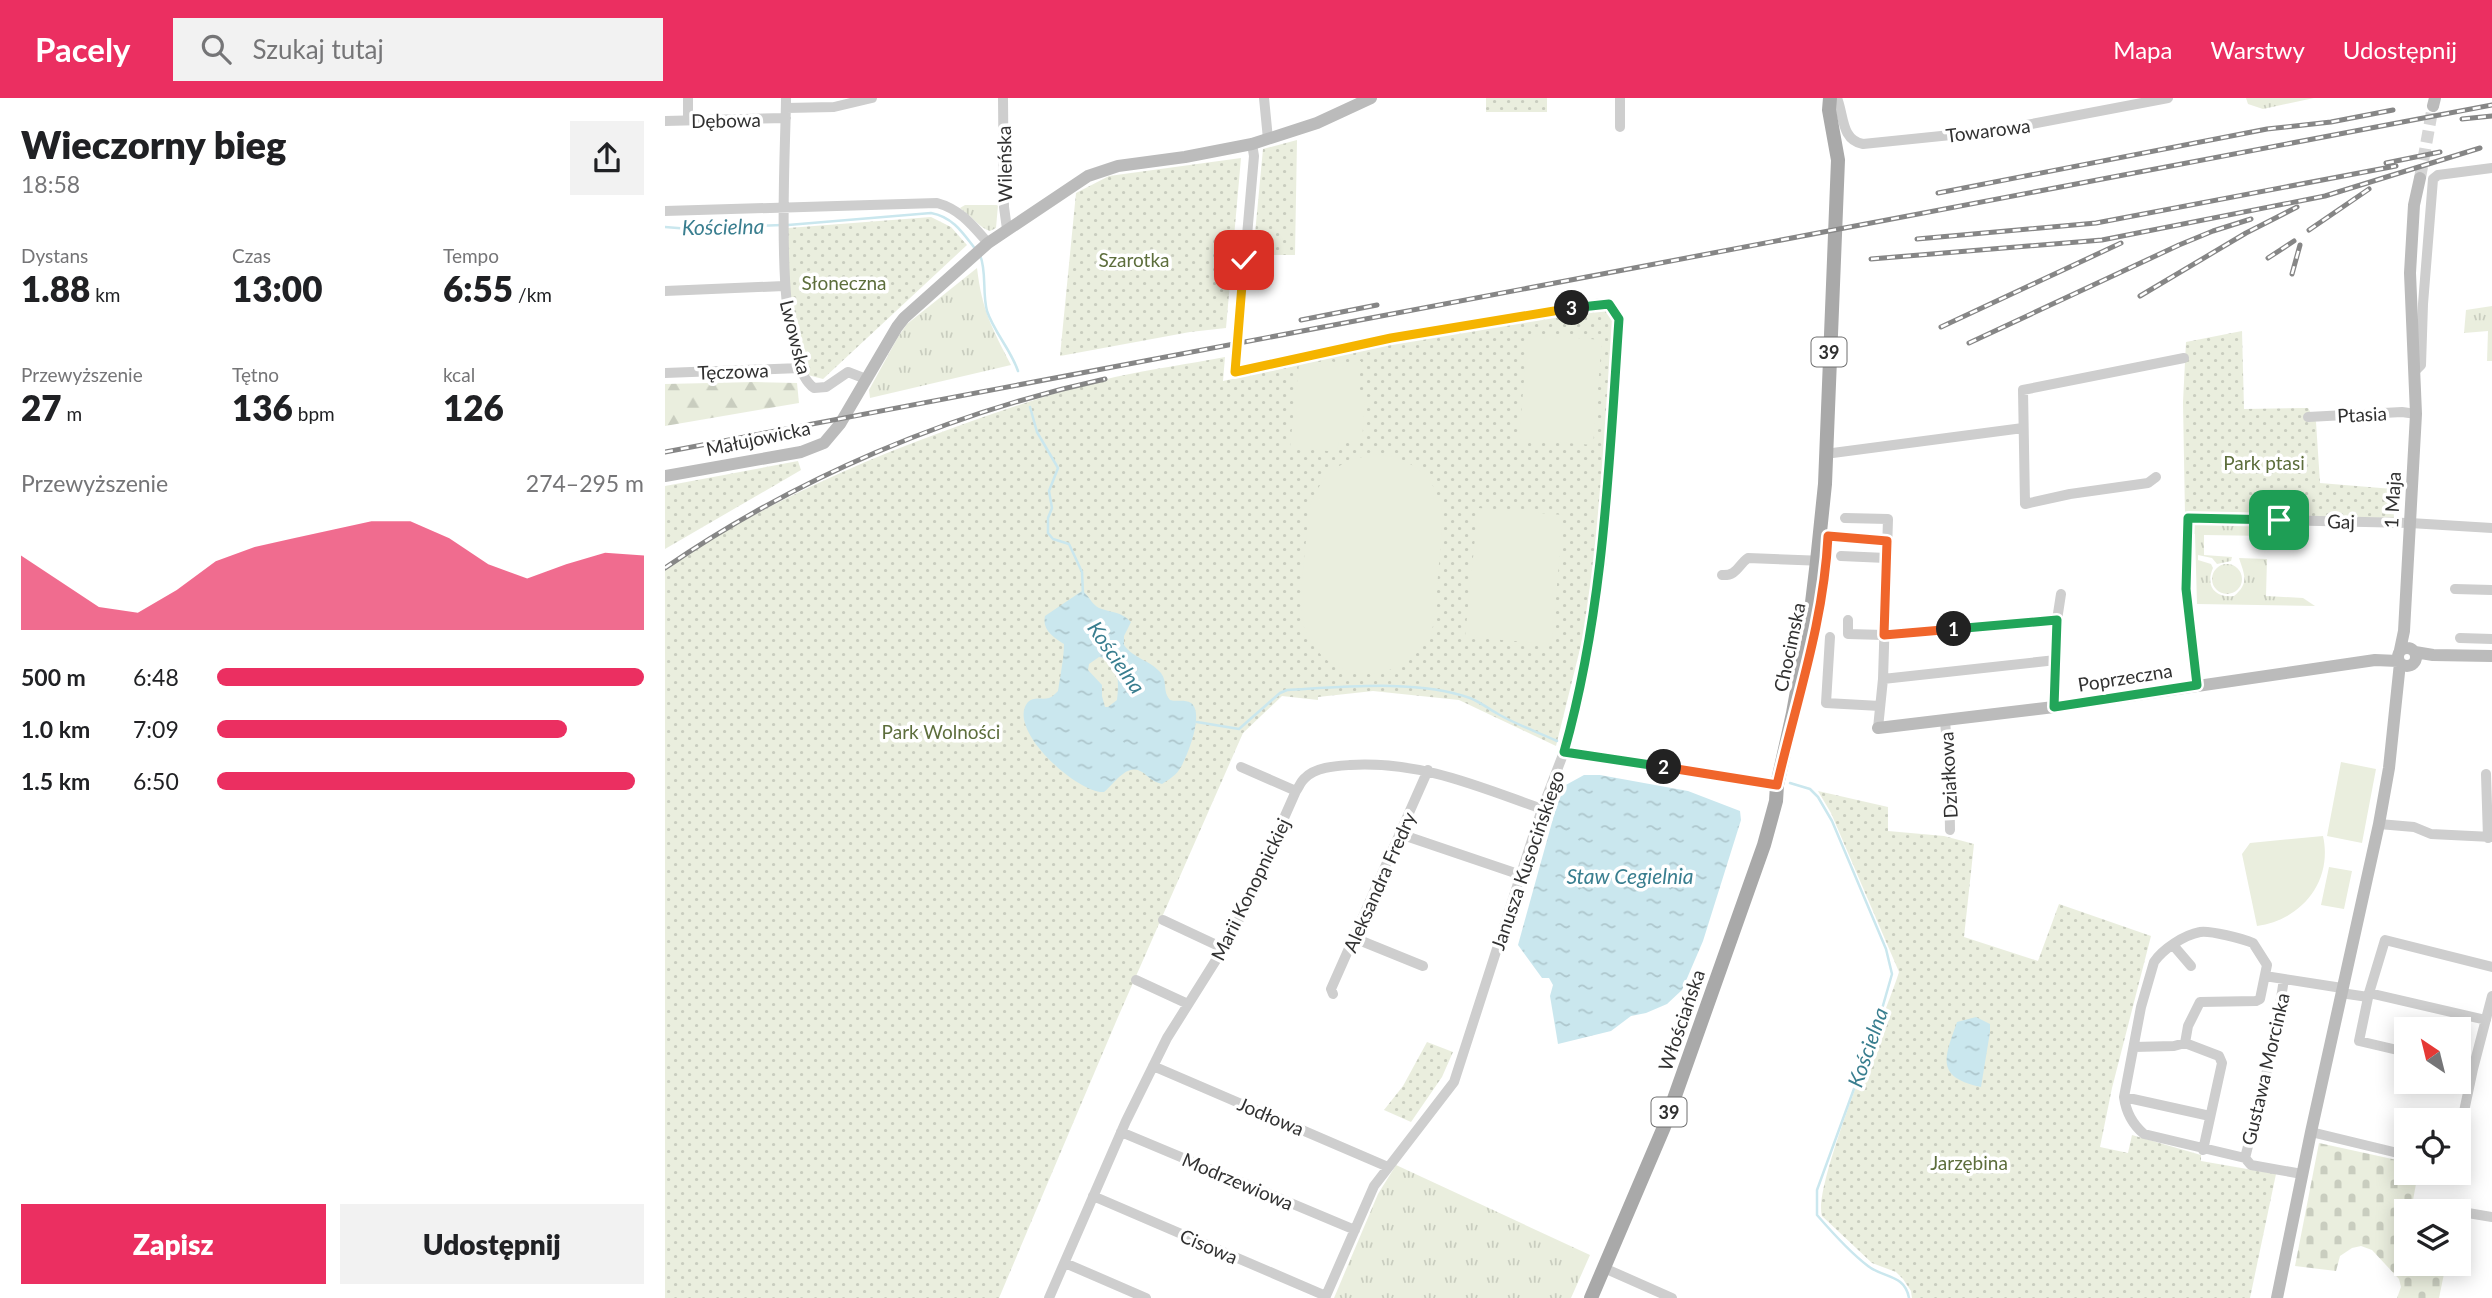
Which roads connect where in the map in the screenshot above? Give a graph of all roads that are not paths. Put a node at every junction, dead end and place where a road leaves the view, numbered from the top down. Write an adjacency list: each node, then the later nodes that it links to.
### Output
1 (688, 98): 11 (street)
2 (872, 98): 10 (street, Dębowa)
3 (1003, 98): 20 (street, Wileńska)
4 (1264, 98): 14 (street)
5 (1371, 98): 14 (street, Małujowicka)
6 (1620, 98): 13 (street)
7 (1830, 98): 32 (main road, Chocimska / 39)
8 (1837, 98): 9 (street, Towarowa)
9 (2168, 98)
10 (786, 108): 11 (street, Dębowa); 18 (street, Lwowska)
11 (688, 120): 12 (street, Dębowa)
12 (665, 121)
13 (1620, 127)
14 (1268, 139): 15 (street, Małujowicka)
15 (1252, 144): 20 (street, Małujowicka); 64 (street, Janusza Kusocińskiego)
16 (2492, 168): 26 (street, 1 Maja)
17 (2420, 178): 26 (street, 1 Maja)
18 (785, 208): 19 (street); 21 (street); 22 (street, Lwowska)
19 (665, 211)
20 (1007, 229): 21 (street, Małujowicka)
21 (980, 249): 28 (street, Małujowicka)
22 (784, 286): 23 (street); 25 (street, Lwowska)
23 (665, 291)
24 (2185, 358): 31 (street)
25 (800, 368): 27 (street, Tęczowa); 28 (street, Lwowska)
26 (2414, 372): 29 (street, 1 Maja)
27 (665, 373)
28 (866, 379): 33 (street, Małujowicka)
29 (2416, 414): 30 (street, Ptasia); 37 (street, 1 Maja)
30 (2308, 417)
31 (2023, 428): 32 (street); 34 (street)
32 (1825, 454): 35 (main road, Chocimska / 39)
33 (665, 476)
34 (2156, 477)
35 (1825, 484): 39 (main road, Chocimska / 39); 43 (main road, Chocimska / 39)
36 (1845, 518): 40 (street)
37 (2410, 523): 38 (street); 55 (street, 1 Maja); 58 (street, Gaj)
38 (2492, 528)
39 (1828, 536): 40 (street); 43 (main road, Chocimska / 39)
40 (1886, 540): 42 (street)
41 (1841, 556): 42 (street)
42 (1886, 558): 50 (street)
43 (1821, 561): 44 (street); 61 (main road, Chocimska / 39)
44 (1722, 575)
45 (2455, 589): 46 (street)
46 (2492, 590)
47 (2061, 594): 49 (street)
48 (1849, 620): 50 (street)
49 (2057, 620): 50 (street); 56 (street)
50 (1884, 635): 57 (street)
51 (1830, 637): 59 (street)
52 (2461, 638): 53 (street)
53 (2492, 639)
54 (2492, 656): 55 (street, Poprzeczna)
55 (2405, 657): 58 (street, Poprzeczna); 71 (street, 1 Maja)
56 (2056, 660): 57 (street); 60 (street)
57 (1883, 679): 59 (street)
58 (2197, 685): 60 (street, Poprzeczna)
59 (1880, 706): 63 (street)
60 (2054, 707): 62 (street, Poprzeczna)
61 (1793, 713): 68 (main road, Włościańska / 39)
62 (1945, 721): 63 (street, Poprzeczna); 72 (street, Działkowa)
63 (1878, 728)
64 (1564, 752): 68 (street); 70 (street, Janusza Kusocińskiego)
65 (1241, 767): 69 (street)
66 (1428, 770): 69 (street, Marii Konopnickiej); 70 (street, Marii Konopnickiej); 73 (street, Aleksandra Fredry)
67 (2486, 774): 74 (street)
68 (1777, 785): 112 (main road, Włościańska / 39)
69 (1296, 791): 79 (street, Marii Konopnickiej)
70 (1542, 809): 75 (street, Janusza Kusocińskiego)
71 (2379, 824): 74 (street); 86 (street, 1 Maja)
72 (1950, 830)
73 (1400, 834): 75 (street); 77 (street, Aleksandra Fredry)
74 (2490, 838)
75 (1521, 875): 105 (street, Janusza Kusocińskiego)
76 (1163, 920): 79 (street)
77 (1354, 937): 81 (street); 87 (street, Aleksandra Fredry)
78 (2173, 945): 80 (street); 83 (street, Gustawa Morcinka); 93 (street, Gustawa Morcinka)
79 (1224, 948): 90 (street, Marii Konopnickiej)
80 (2191, 966)
81 (1423, 967)
82 (2492, 967): 88 (street)
83 (2265, 976): 84 (street, Gustawa Morcinka); 92 (street, Gustawa Morcinka)
84 (2284, 979): 86 (street, Gustawa Morcinka); 104 (street, Gustawa Morcinka)
85 (1136, 980): 90 (street)
86 (2341, 991): 88 (street, Gustawa Morcinka); 101 (street, 1 Maja)
87 (1333, 994)
88 (2368, 995): 91 (street, Gustawa Morcinka); 94 (street)
89 (2492, 996): 91 (street)
90 (1188, 1004): 95 (street, Marii Konopnickiej)
91 (2486, 1020): 96 (street)
92 (2185, 1043): 93 (street); 99 (street)
93 (2134, 1046): 97 (street, Gustawa Morcinka)
94 (2394, 1049)
95 (1153, 1066): 100 (street, Marii Konopnickiej); 105 (street, Jodłowa)
96 (2473, 1069): 98 (street)
97 (2125, 1097): 99 (street); 102 (street, Gustawa Morcinka)
98 (2465, 1108)
99 (2210, 1116): 102 (street)
100 (1121, 1132): 107 (street, Marii Konopnickiej); 110 (street, Modrzewiowa)
101 (2311, 1132): 103 (street); 106 (street, 1 Maja)
102 (2203, 1150): 104 (street, Gustawa Morcinka)
103 (2394, 1152)
104 (2245, 1158): 106 (street, Gustawa Morcinka)
105 (1388, 1167): 110 (street, Janusza Kusocińskiego)
106 (2302, 1174): 118 (street, 1 Maja)
107 (1093, 1196): 111 (street, Marii Konopnickiej); 113 (street, Cisowa)
108 (2471, 1214): 109 (street)
109 (2492, 1217)
110 (1355, 1230): 113 (street, Janusza Kusocińskiego)
111 (1065, 1263): 114 (street, Marii Konopnickiej); 115 (street)
112 (1604, 1268): 116 (main road, Włościańska / 39); 117 (street)
113 (1326, 1297)
114 (1049, 1298)
115 (1146, 1298)
116 (1591, 1298)
117 (1672, 1298)
118 (2277, 1298)

